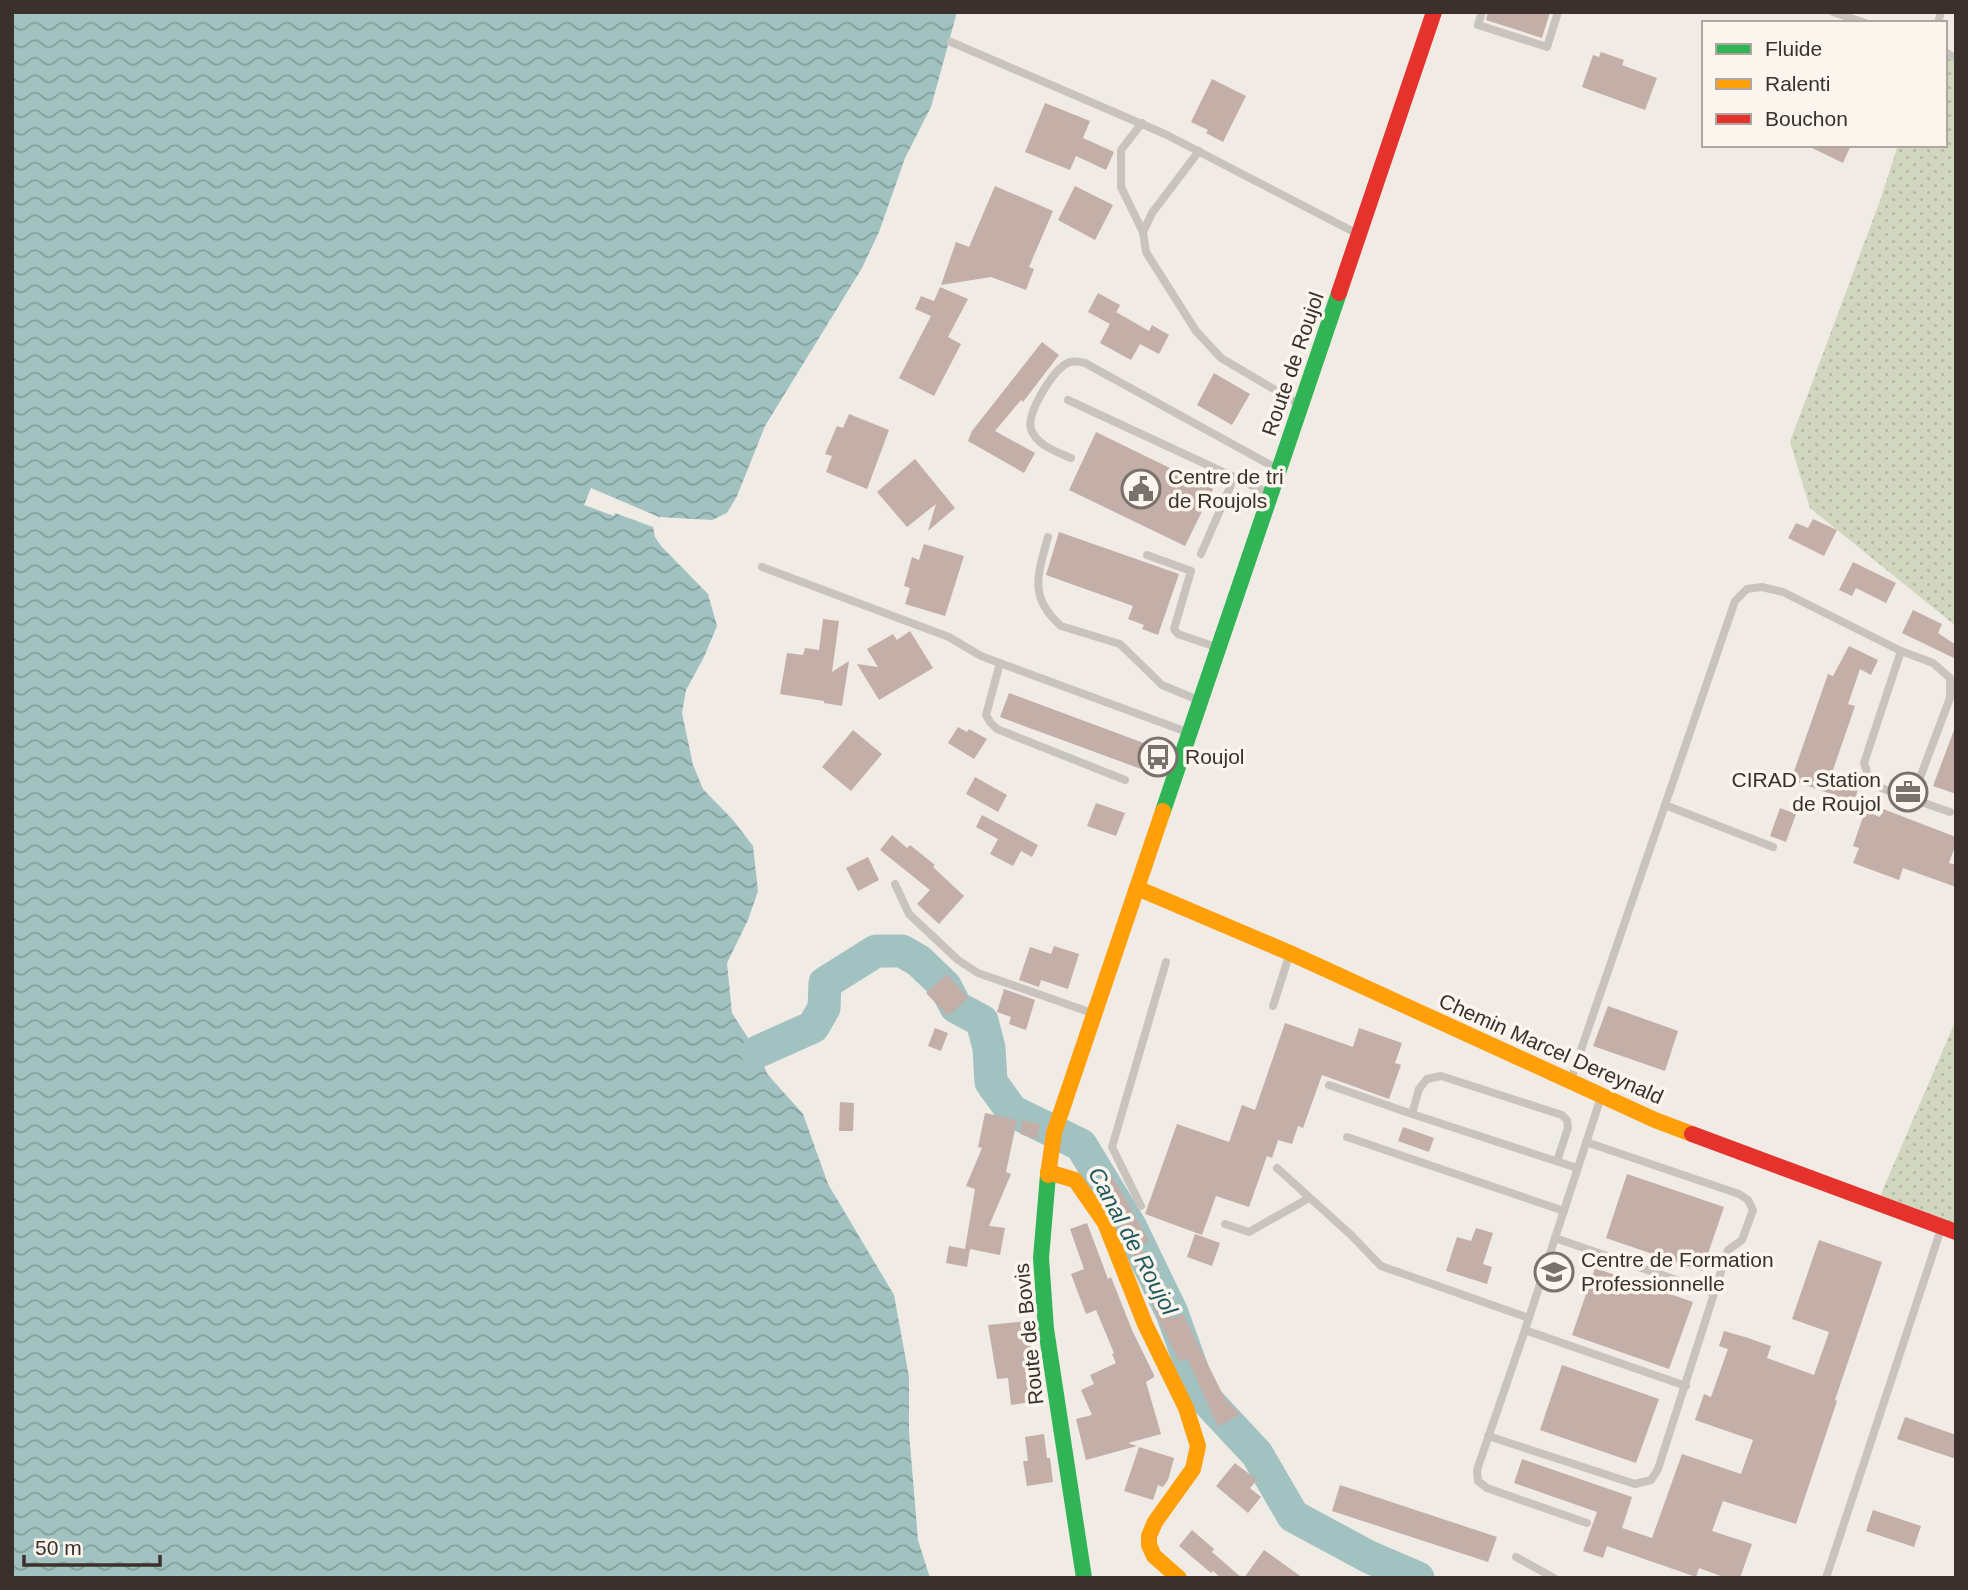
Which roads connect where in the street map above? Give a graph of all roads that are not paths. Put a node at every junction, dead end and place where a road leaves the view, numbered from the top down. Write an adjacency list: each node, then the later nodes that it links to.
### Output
1 (1434, 12): 10 (main road, Route de Roujol)
2 (1482, 12): 3 (lane)
3 (1558, 12)
4 (1833, 12): 5 (lane)
5 (1859, 21)
6 (951, 42): 7 (lane)
7 (1142, 123): 8 (lane); 9 (lane)
8 (1199, 151): 9 (lane); 10 (lane)
9 (1143, 232): 12 (lane)
10 (1359, 235): 12 (main road, Route de Roujol)
11 (1068, 400): 15 (lane)
12 (1301, 405): 14 (main road, Route de Roujol)
13 (1071, 458): 14 (lane)
14 (1279, 470): 16 (main road, Route de Roujol)
15 (1234, 478): 16 (lane); 18 (lane)
16 (1271, 494): 21 (main road, Route de Roujol)
17 (1048, 537): 24 (lane)
18 (1201, 554)
19 (1147, 555): 21 (lane)
20 (762, 566): 23 (lane)
21 (1219, 648): 24 (main road, Route de Roujol)
22 (1901, 651): 27 (lane); 27 (lane); 28 (lane)
23 (1000, 663): 25 (lane); 26 (lane)
24 (1201, 701): 25 (main road, Route de Roujol)
25 (1190, 733): 32 (main road, Route de Roujol)
26 (1125, 780)
27 (1912, 799): 29 (lane)
28 (1665, 805): 30 (lane); 37 (lane)
29 (1950, 812)
30 (1773, 847)
31 (895, 884): 36 (lane)
32 (1137, 888): 33 (main road, Chemin Marcel Dereynald); 36 (main road, Route de Bovis)
33 (1290, 953): 35 (lane); 37 (main road, Chemin Marcel Dereynald)
34 (1166, 962): 48 (lane)
35 (1273, 1006)
36 (1095, 1013): 46 (main road, Route de Bovis)
37 (1570, 1082): 39 (main road, Chemin Marcel Dereynald)
38 (1329, 1085): 40 (lane)
39 (1601, 1097): 42 (lane); 51 (main road, Chemin Marcel Dereynald)
40 (1412, 1114): 43 (lane); 43 (lane)
41 (1347, 1137): 49 (lane)
42 (1586, 1142): 45 (lane); 53 (lane)
43 (1557, 1161): 45 (lane)
44 (1276, 1168): 47 (lane)
45 (1577, 1168): 49 (lane)
46 (1048, 1172): 60 (main road, Route de Bovis); 61 (main road)
47 (1309, 1198): 50 (lane); 54 (lane)
48 (1141, 1206)
49 (1564, 1211): 52 (lane)
50 (1225, 1224)
51 (1949, 1229): 63 (lane)
52 (1555, 1238): 53 (lane); 54 (lane)
53 (1714, 1293): 56 (lane)
54 (1529, 1318): 55 (lane)
55 (1525, 1330): 56 (lane); 57 (lane)
56 (1686, 1385): 57 (lane)
57 (1488, 1436): 58 (lane)
58 (1587, 1523)
59 (1516, 1557): 62 (lane)
60 (1084, 1578)
61 (1179, 1578)
62 (1554, 1578)
63 (1826, 1578)

